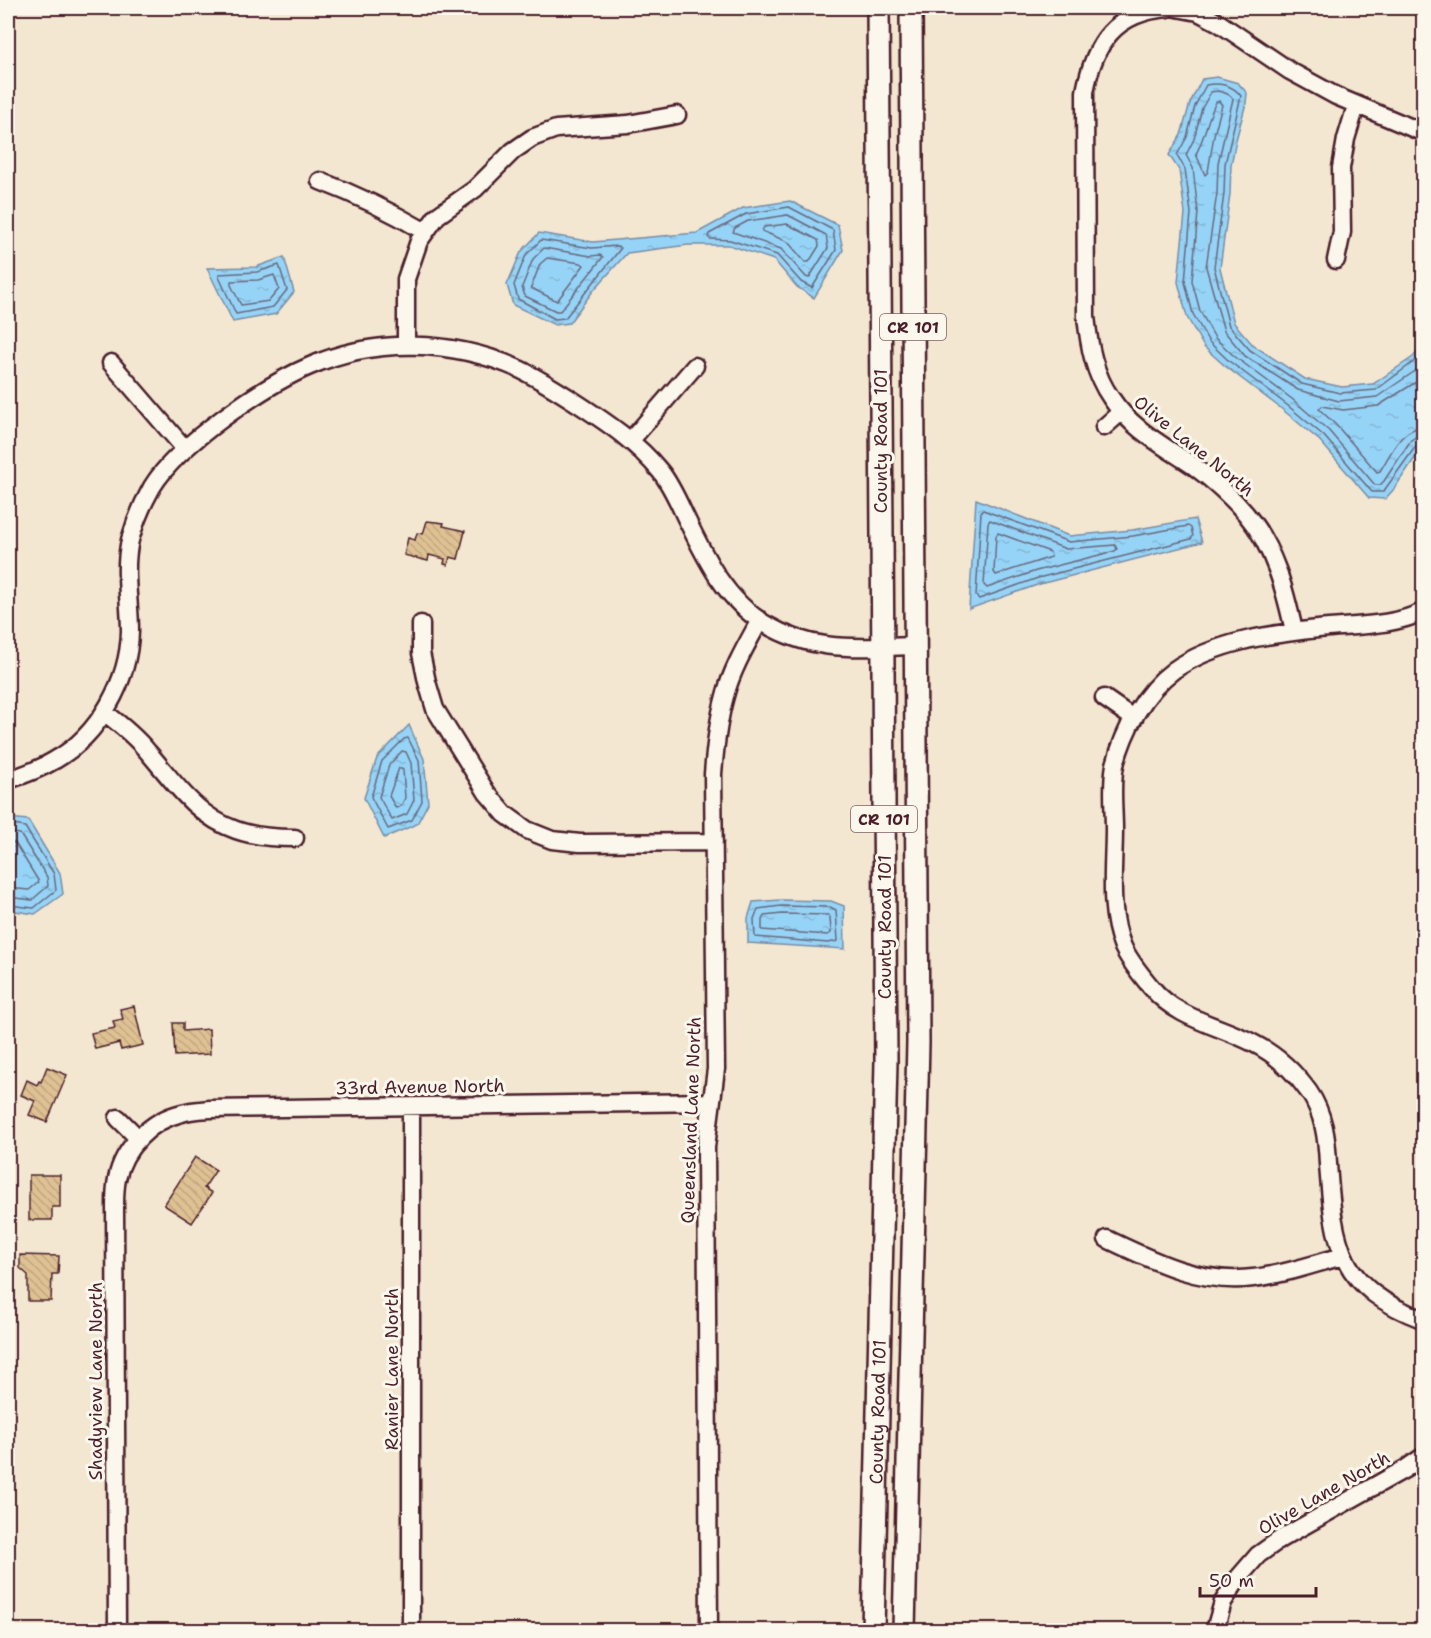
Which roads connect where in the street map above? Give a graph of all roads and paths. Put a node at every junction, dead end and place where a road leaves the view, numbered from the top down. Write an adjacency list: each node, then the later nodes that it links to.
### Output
1 (878, 8): 23 (main road, County Road 101 / CR 101)
2 (911, 8): 24 (main road, County Road 101 / CR 101)
3 (1168, 8): 5 (street)
4 (1177, 8): 6 (street)
5 (1127, 13): 15 (street, Olive Lane North)
6 (1356, 106): 8 (street); 11 (street)
7 (677, 116): 10 (street)
8 (1424, 134)
9 (320, 181): 10 (street)
10 (424, 231): 12 (street)
11 (1336, 260)
12 (406, 345): 17 (street); 18 (street)
13 (111, 363): 18 (street)
14 (695, 366): 17 (street)
15 (1121, 412): 16 (street); 22 (street, Olive Lane North)
16 (1104, 427)
17 (631, 440): 20 (street)
18 (186, 449): 26 (street)
19 (1424, 611): 22 (street)
20 (760, 620): 23 (street); 30 (street, Queensland Lane North)
21 (421, 624): 30 (street)
22 (1294, 631): 27 (street)
23 (883, 646): 24 (street); 42 (main road, County Road 101 / CR 101)
24 (916, 646): 43 (main road, County Road 101 / CR 101)
25 (1104, 698): 27 (street)
26 (104, 712): 28 (street); 29 (street)
27 (1133, 718): 36 (street)
28 (8, 780)
29 (295, 838)
30 (714, 842): 31 (street, Queensland Lane North)
31 (711, 1102): 32 (street, 33rd Avenue North); 41 (street, Queensland Lane North)
32 (411, 1107): 34 (street, 33rd Avenue North); 40 (street, Ranier Lane North)
33 (118, 1118): 34 (street)
34 (138, 1138): 39 (street, Shadyview Lane North)
35 (1107, 1239): 36 (street)
36 (1343, 1256): 37 (street)
37 (1424, 1320)
38 (1424, 1456): 44 (street, Olive Lane North)
39 (117, 1630)
40 (411, 1630)
41 (710, 1630)
42 (873, 1630)
43 (904, 1630)
44 (1215, 1630)

